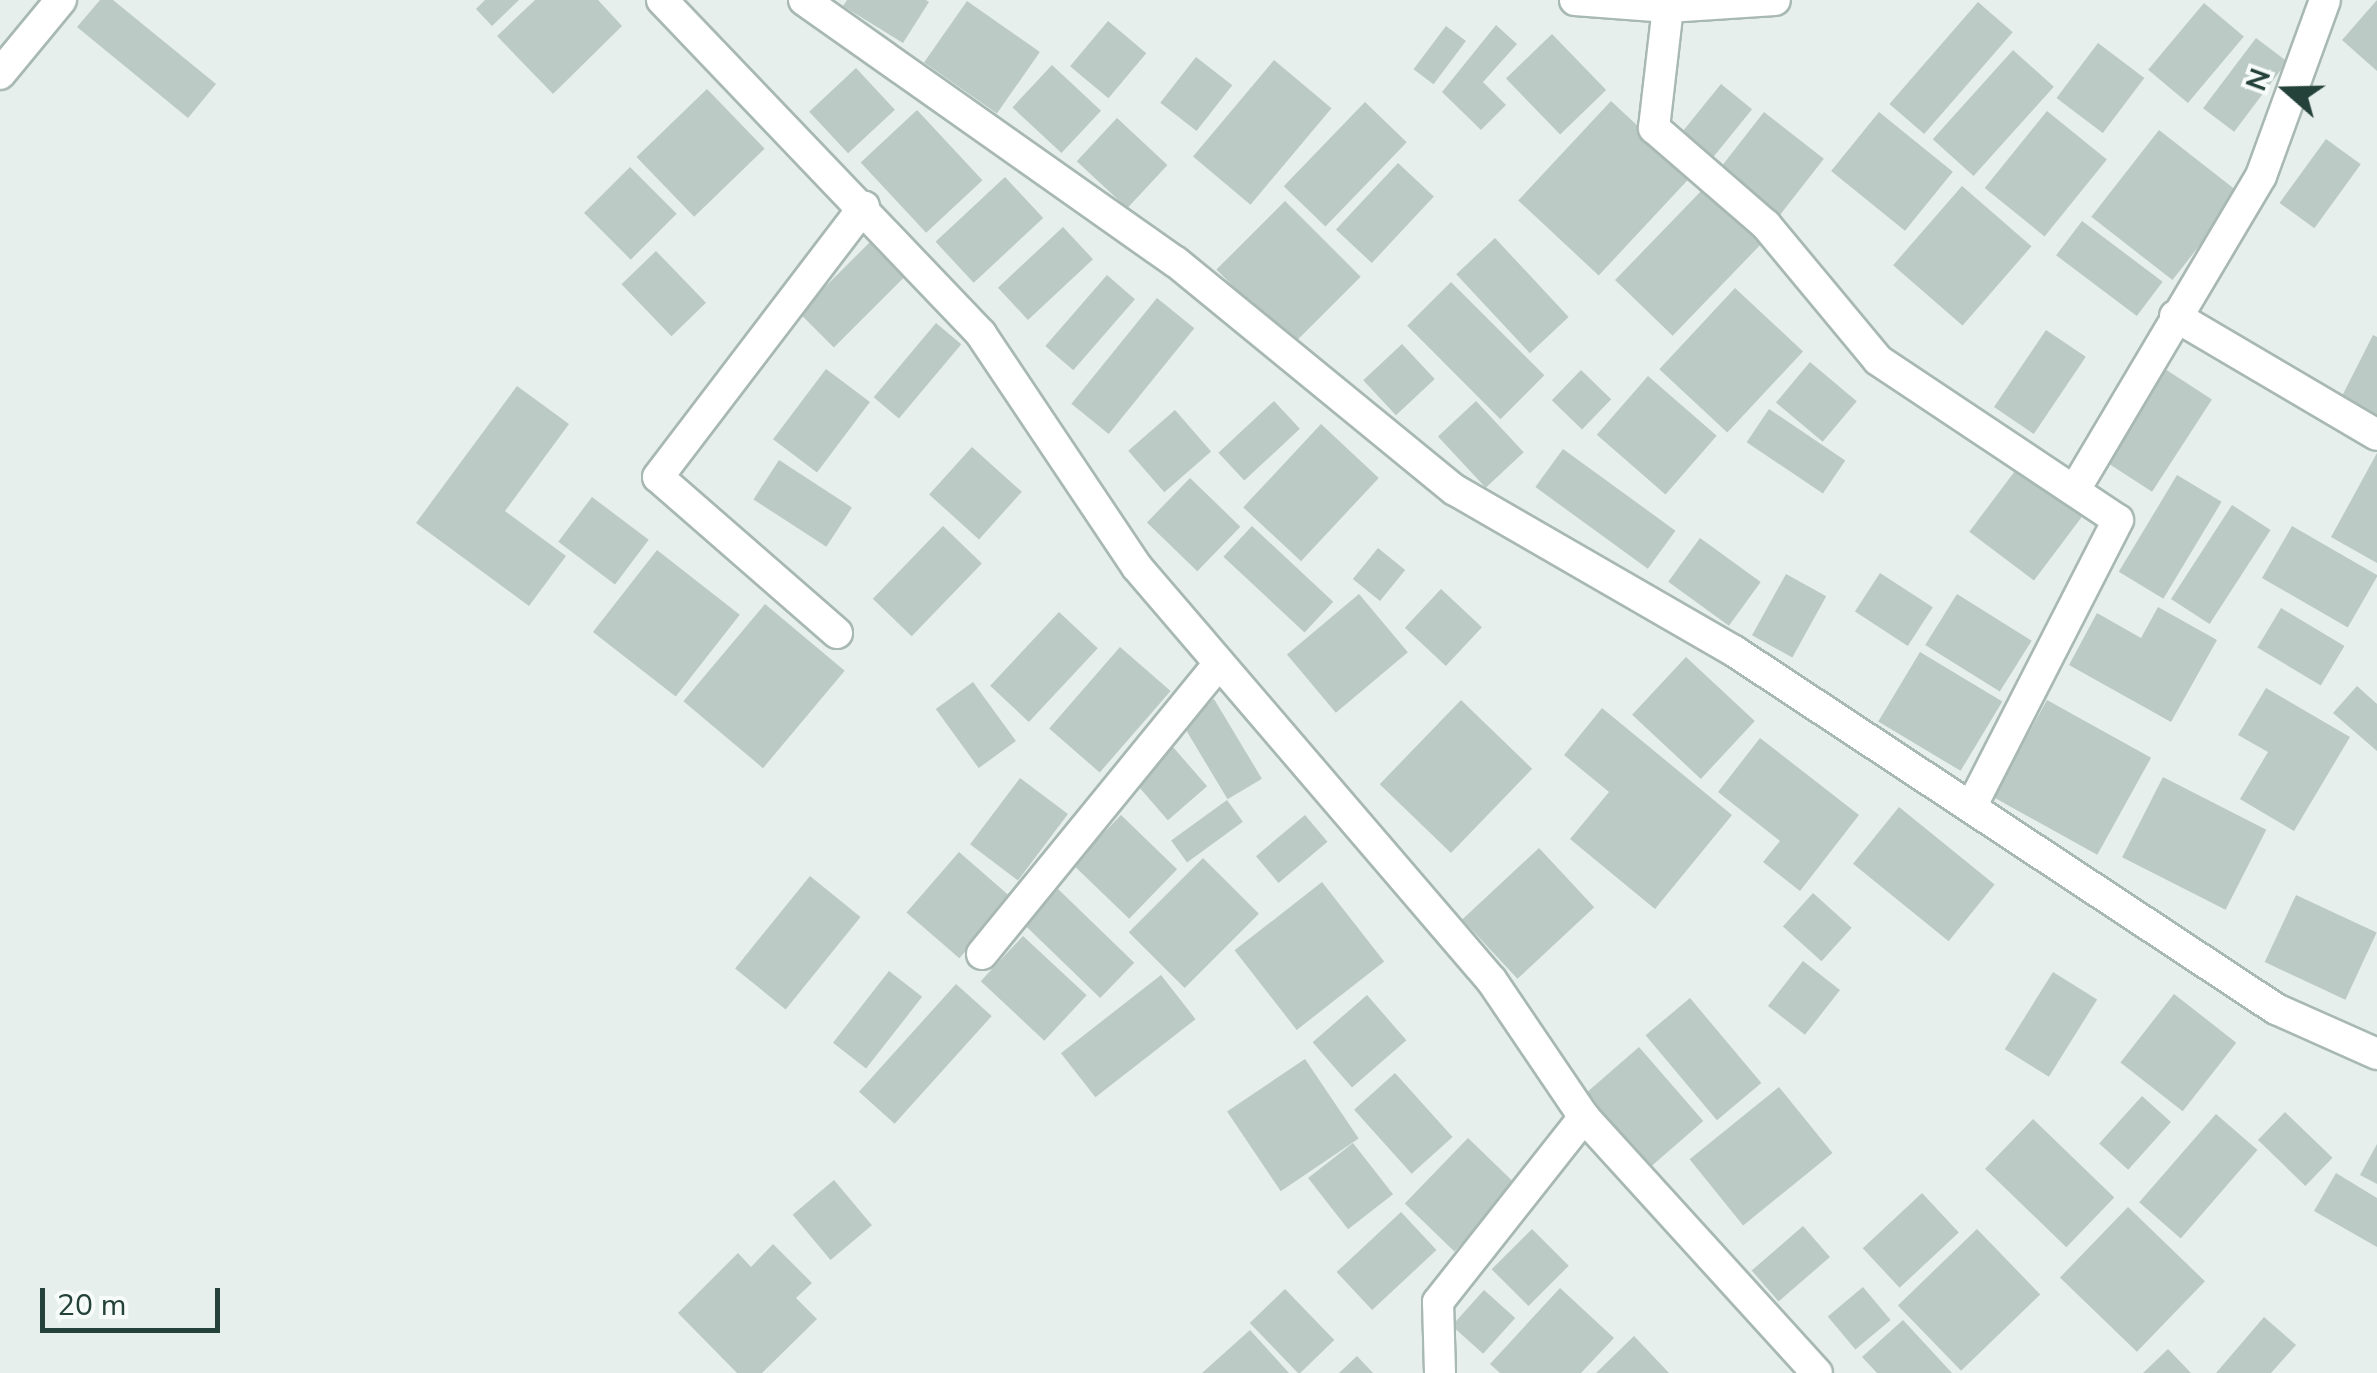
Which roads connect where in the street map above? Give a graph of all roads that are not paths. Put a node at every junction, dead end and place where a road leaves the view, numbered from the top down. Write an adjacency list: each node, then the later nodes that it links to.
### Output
1 (61, 0): 8 (street)
2 (662, 0): 9 (street)
3 (804, 0): 15 (street)
4 (1575, 0): 7 (street)
5 (1774, 0): 7 (street)
6 (2326, 0): 10 (street)
7 (1668, 7): 12 (street)
8 (0, 74)
9 (864, 207): 13 (street); 14 (street)
10 (2175, 316): 11 (street); 12 (street)
11 (2377, 434)
12 (2078, 486): 15 (street)
13 (838, 633)
14 (1219, 663): 16 (street); 18 (street)
15 (1971, 807): 17 (street)
16 (982, 954)
17 (2377, 1054)
18 (1584, 1117): 19 (street); 20 (street)
19 (1440, 1373)
20 (1817, 1373)

